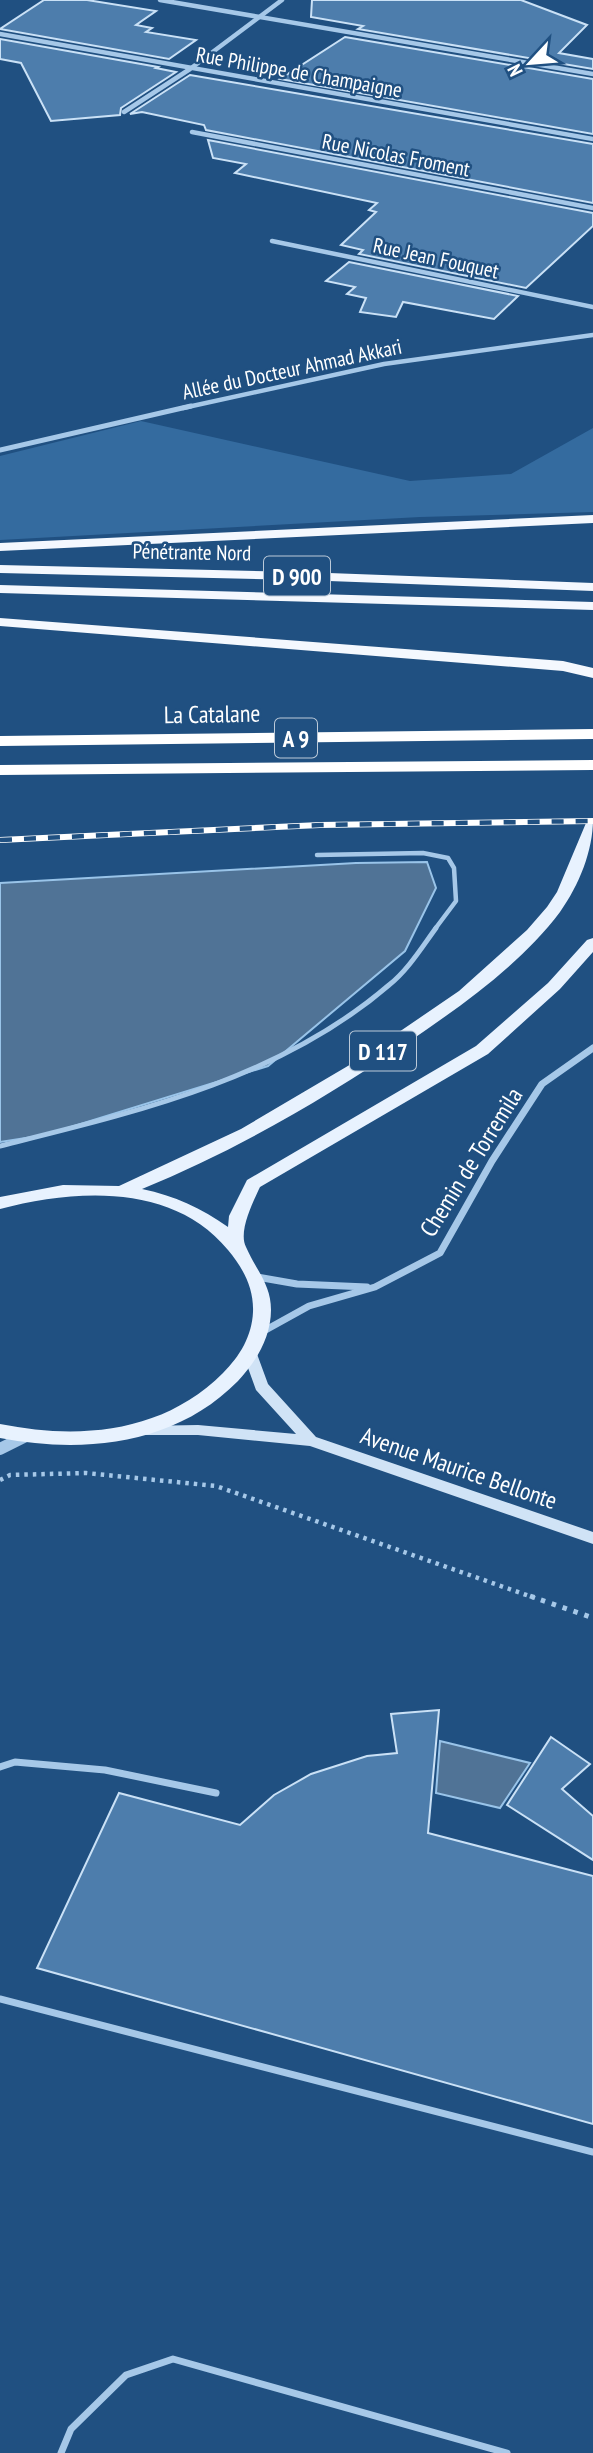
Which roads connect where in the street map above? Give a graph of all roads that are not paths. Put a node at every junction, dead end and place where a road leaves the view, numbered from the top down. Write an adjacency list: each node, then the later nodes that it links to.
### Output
1 (160, 0): 3 (street)
2 (282, 0): 3 (street)
3 (259, 17): 5 (street); 6 (street)
4 (0, 34): 5 (street, Rue Philippe de Champaigne)
5 (190, 69): 7 (street); 9 (street, Rue Philippe de Champaigne)
6 (593, 74)
7 (124, 112)
8 (192, 132): 10 (street, Rue Nicolas Froment)
9 (593, 139)
10 (593, 208)
11 (272, 240): 12 (street, Rue Jean Fouquet)
12 (593, 307)
13 (593, 335): 14 (street, Allée du Docteur Ahmad Akkari)
14 (0, 450)
15 (593, 519): 16 (highway)
16 (0, 547)
17 (0, 569): 18 (highway, Pénétrante Nord / D 900)
18 (593, 587)
19 (0, 589): 20 (highway, Pénétrante Nord / D 900)
20 (593, 606)
21 (0, 622): 22 (highway)
22 (593, 673)
23 (593, 734): 24 (highway, La Catalane / A 9)
24 (0, 741)
25 (593, 765): 26 (highway, A 9)
26 (0, 770)
27 (593, 823): 32 (main road, D 117)
28 (317, 855): 31 (lane)
29 (593, 943): 34 (main road, D 117)
30 (593, 1048): 36 (street, Chemin de Torremila)
31 (0, 1146)
32 (124, 1190): 33 (main road); 34 (main road)
33 (0, 1203)
34 (236, 1244): 35 (main road)
35 (257, 1278): 36 (street); 37 (main road)
36 (375, 1287): 37 (street, Chemin de Torremila)
37 (258, 1334): 38 (main road)
38 (250, 1353): 40 (main road); 42 (main road, Avenue Maurice Bellonte)
39 (0, 1431): 41 (main road)
40 (137, 1431): 41 (main road); 42 (main road, Avenue Maurice Bellonte)
41 (24, 1437): 43 (street)
42 (311, 1441): 44 (main road, Avenue Maurice Bellonte)
43 (0, 1449)
44 (593, 1538)
45 (0, 1767): 46 (lane)
46 (216, 1793)
47 (0, 1999): 48 (lane)
48 (593, 2152)
49 (61, 2453): 50 (lane)
50 (507, 2453)

